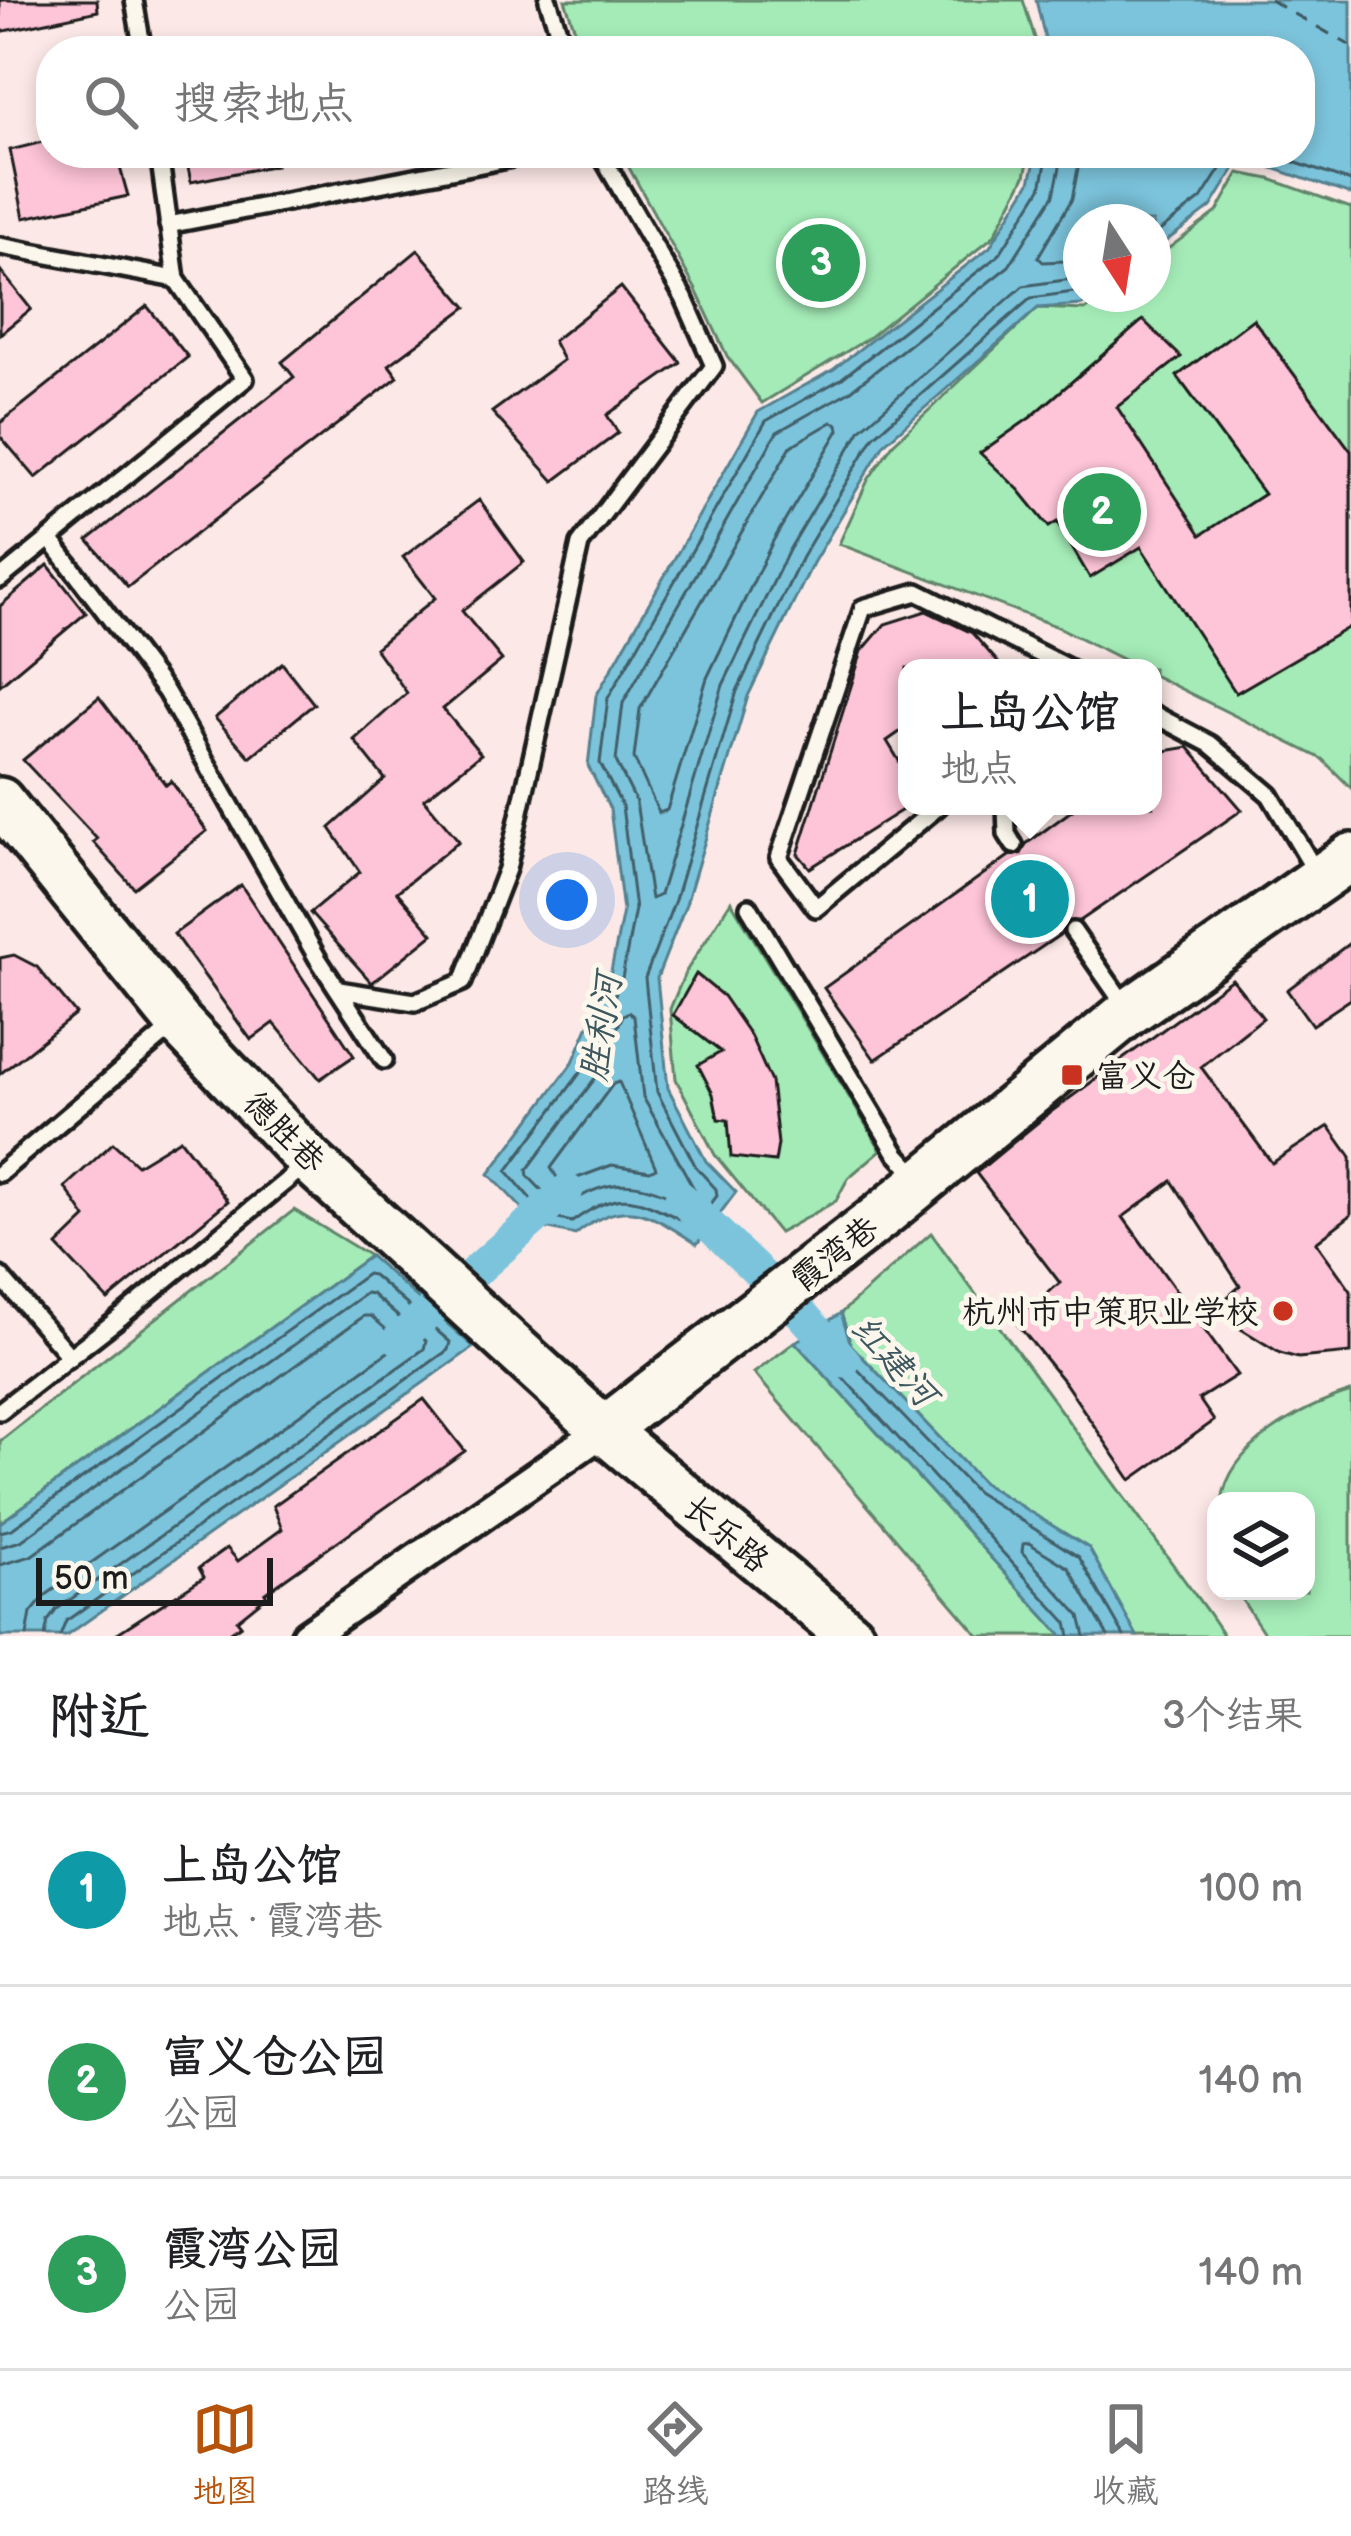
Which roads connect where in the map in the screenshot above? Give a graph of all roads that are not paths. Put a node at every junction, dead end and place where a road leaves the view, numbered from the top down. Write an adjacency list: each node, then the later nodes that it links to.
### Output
1 (134, 0): 3 (lane)
2 (548, 0): 4 (lane)
3 (140, 36)
4 (560, 36)
5 (161, 168): 8 (lane)
6 (461, 168): 8 (lane)
7 (609, 168): 22 (lane)
8 (169, 225): 10 (lane)
9 (0, 246): 10 (lane)
10 (176, 279): 11 (lane)
11 (50, 539): 12 (lane); 22 (lane)
12 (0, 579)
13 (1049, 659): 16 (lane)
14 (1162, 720): 19 (lane)
15 (0, 801): 24 (street, 德胜巷)
16 (928, 815)
17 (1006, 815): 18 (lane)
18 (1014, 845)
19 (1335, 867): 23 (street, 霞湾巷)
20 (749, 907): 28 (lane)
21 (1073, 931): 23 (lane)
22 (339, 990): 25 (lane)
23 (1130, 1012): 28 (street, 霞湾巷)
24 (178, 1022): 26 (street, 德胜巷); 27 (lane)
25 (384, 1060)
26 (324, 1172): 30 (lane); 32 (street, 德胜巷)
27 (0, 1173)
28 (922, 1181): 32 (street, 霞湾巷)
29 (0, 1276): 30 (lane)
30 (70, 1357): 31 (lane)
31 (0, 1411)
32 (604, 1430): 33 (street, 霞湾巷); 34 (street, 长乐路)
33 (307, 1636)
34 (851, 1636)

